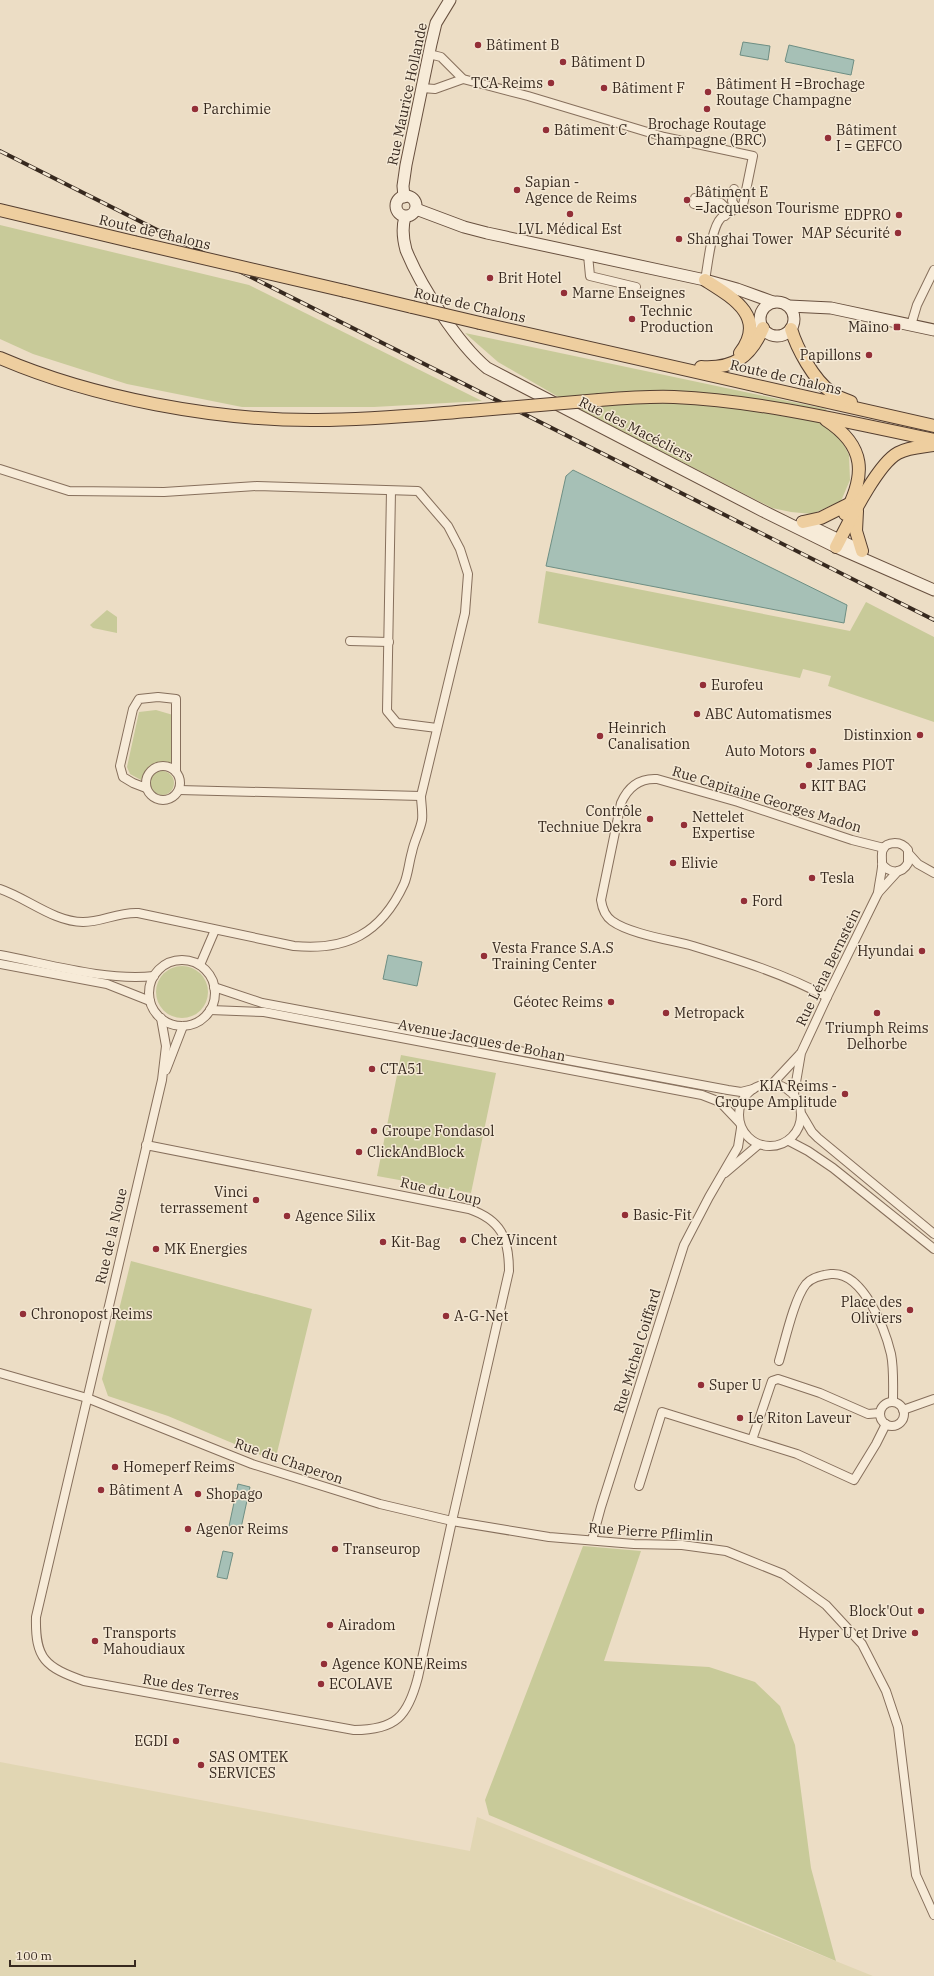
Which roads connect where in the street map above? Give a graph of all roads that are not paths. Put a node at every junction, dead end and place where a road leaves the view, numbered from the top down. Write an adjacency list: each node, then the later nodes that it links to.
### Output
1 (450, 0): 2 (street, Rue Maurice Hollande)
2 (429, 54): 3 (street); 4 (street, Rue Maurice Hollande)
3 (463, 79): 4 (street); 10 (street)
4 (422, 88): 6 (street, Rue Maurice Hollande)
5 (734, 189): 10 (street)
6 (404, 197): 8 (street); 11 (street)
7 (694, 201): 10 (street)
8 (416, 209): 11 (street); 12 (street)
9 (0, 210): 24 (main road, Route de Chalons, bridge)
10 (731, 212): 14 (street)
11 (405, 216): 35 (street, Rue des Macécliers)
12 (588, 254): 14 (street); 15 (street)
13 (934, 270): 21 (street)
14 (705, 280): 16 (street); 26 (main road)
15 (636, 287)
16 (737, 289): 17 (street); 20 (street)
17 (773, 302): 18 (street); 20 (street)
18 (789, 306): 19 (street); 22 (street)
19 (810, 308): 21 (street); 22 (street)
20 (762, 322): 22 (street); 26 (main road)
21 (911, 325): 23 (street)
22 (792, 326): 27 (main road)
23 (934, 330)
24 (591, 347): 26 (main road); 27 (main road, Route de Chalons)
25 (0, 358): 28 (main road, bridge)
26 (728, 364)
27 (886, 415): 29 (main road, Route de Chalons)
28 (820, 416): 30 (main road); 34 (main road)
29 (934, 426)
30 (934, 440)
31 (934, 445): 34 (main road)
32 (0, 469): 33 (street)
33 (391, 491): 41 (street); 42 (street)
34 (854, 506): 36 (main road); 37 (main road); 38 (main road)
35 (763, 511): 36 (street, Rue des Macécliers); 37 (street, Rue des Macécliers)
36 (803, 522): 37 (street, Rue des Macécliers)
37 (835, 541): 38 (street, Rue des Macécliers); 39 (street, Rue des Macécliers)
38 (862, 551): 39 (street, Rue des Macécliers)
39 (934, 588)
40 (350, 641): 41 (street)
41 (389, 642): 42 (street)
42 (436, 728): 46 (street)
43 (176, 772): 44 (street); 44 (street); 45 (street)
44 (146, 788): 45 (street)
45 (179, 790): 46 (street)
46 (421, 796): 54 (street)
47 (884, 848): 48 (street); 49 (street); 60 (street, Rue Capitaine Georges Madon)
48 (909, 854): 50 (street); 51 (street)
49 (882, 864): 50 (street); 53 (street, Rue Léna Bernstein)
50 (898, 872): 53 (street, Rue Léna Bernstein)
51 (934, 873)
52 (0, 889): 54 (street)
53 (878, 893): 60 (street, Rue Léna Bernstein)
54 (215, 930): 57 (street)
55 (0, 955): 58 (street)
56 (0, 964): 61 (street)
57 (200, 965): 58 (street); 59 (street)
58 (154, 976): 61 (street)
59 (214, 987): 62 (street); 68 (street, Avenue Jacques de Bohan)
60 (827, 997): 65 (street, Rue Léna Bernstein)
61 (150, 1001): 63 (street)
62 (210, 1010): 64 (street); 71 (street, Avenue Jacques de Bohan)
63 (161, 1018): 64 (street); 66 (street)
64 (183, 1026): 66 (street)
65 (801, 1053): 67 (street); 69 (street)
66 (162, 1080): 74 (street, Rue de la Noue)
67 (772, 1084): 68 (street); 69 (street)
68 (753, 1089): 71 (street)
69 (794, 1094): 70 (street)
70 (802, 1116): 72 (street); 76 (street)
71 (740, 1125): 73 (street); 75 (street, Rue Michel Coiffard)
72 (789, 1141): 73 (street); 77 (street)
73 (758, 1144): 75 (street, Rue Michel Coiffard)
74 (146, 1145): 80 (street, Rue de la Noue); 88 (street, Rue du Loup)
75 (721, 1176): 90 (street, Rue Michel Coiffard)
76 (934, 1234)
77 (934, 1249)
78 (779, 1361): 82 (street)
79 (0, 1374): 80 (street, Rue du Chaperon)
80 (87, 1398): 88 (street, Rue du Chaperon); 88 (street, Rue des Terres)
81 (934, 1399): 83 (street)
82 (893, 1402): 83 (street); 84 (street)
83 (903, 1410): 85 (street)
84 (880, 1413): 85 (street); 86 (street)
85 (886, 1424): 86 (street)
86 (752, 1440): 87 (street)
87 (639, 1486)
88 (452, 1521): 89 (street, Rue du Chaperon)
89 (579, 1539): 90 (street, Rue Pierre Pflimlin)
90 (592, 1540): 91 (street, Rue Pierre Pflimlin)
91 (934, 1915)

